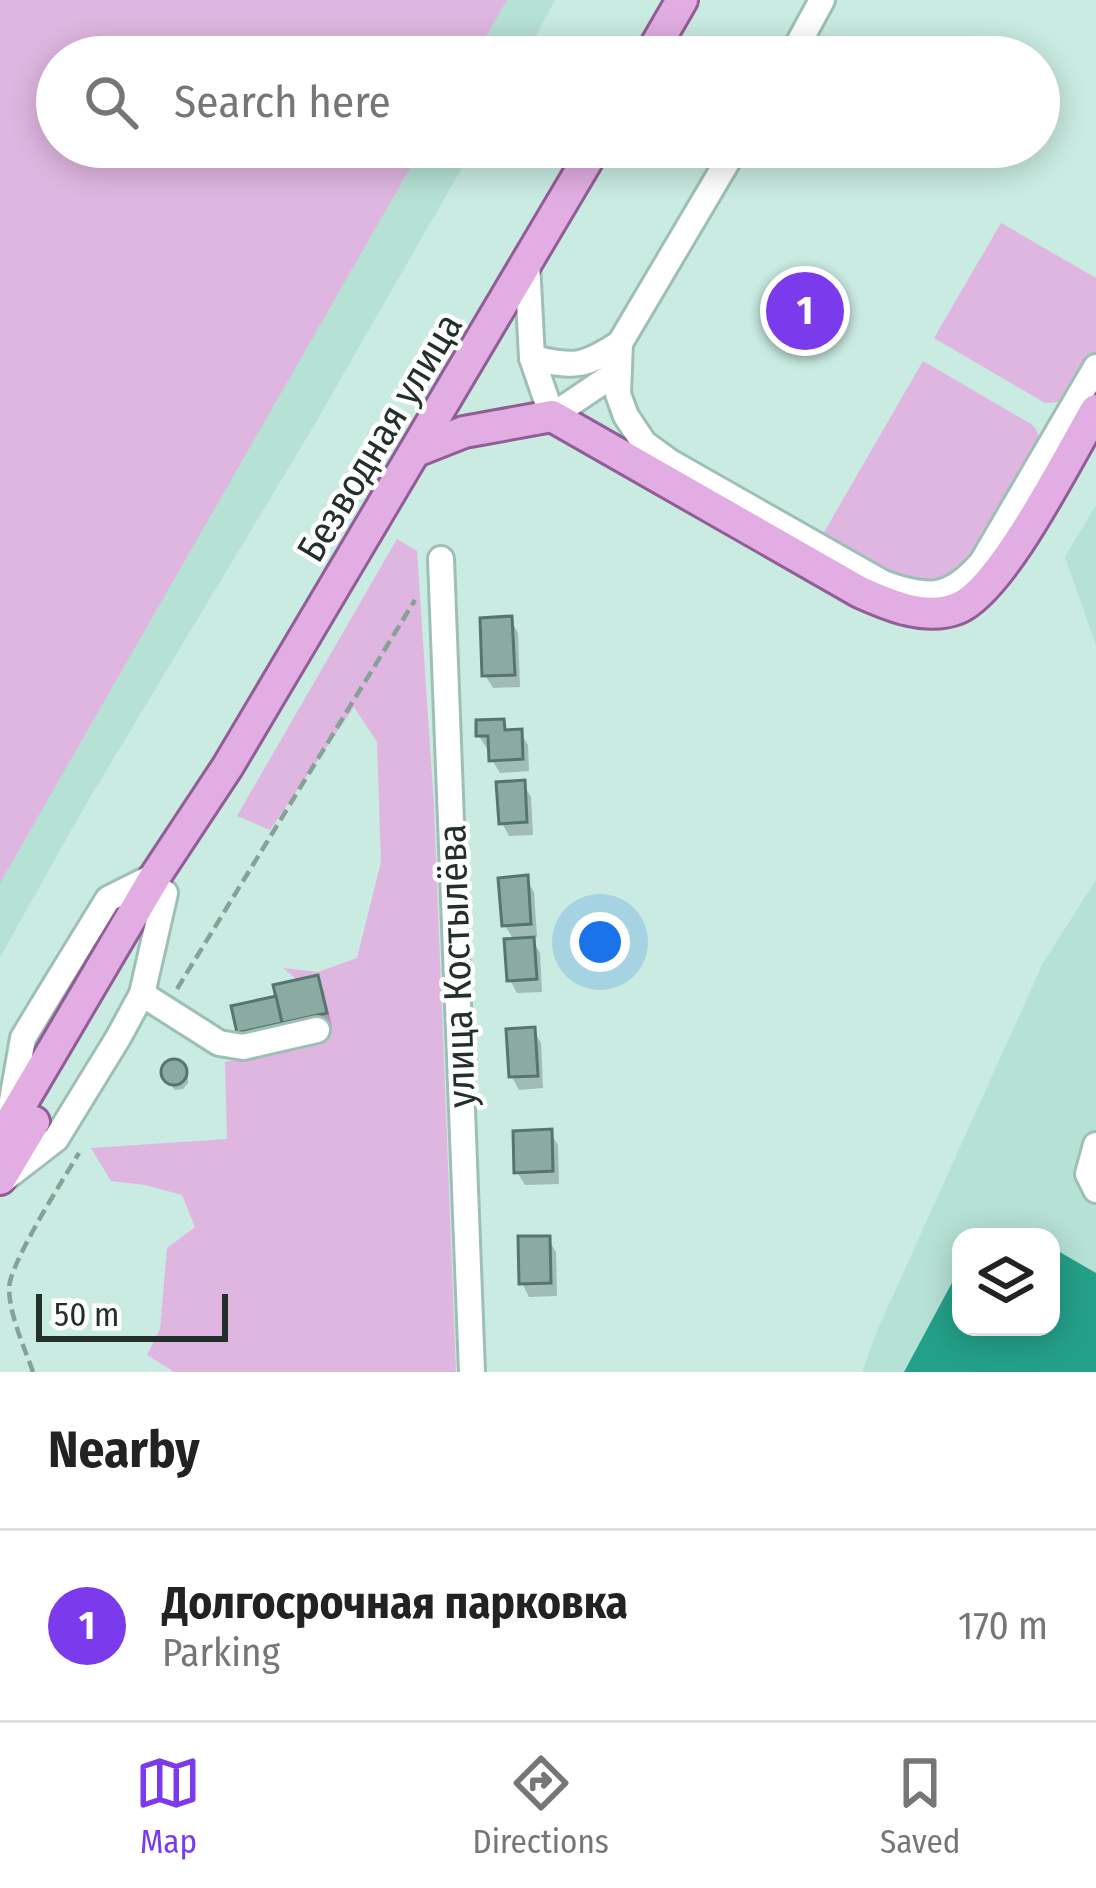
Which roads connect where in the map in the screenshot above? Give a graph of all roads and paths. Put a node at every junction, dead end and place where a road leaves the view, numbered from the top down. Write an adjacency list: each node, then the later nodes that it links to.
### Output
1 (682, 0): 3 (main road)
2 (822, 0): 4 (street)
3 (661, 36)
4 (802, 36)
5 (583, 168): 7 (main road, Безводная улица)
6 (724, 168): 8 (street)
7 (526, 263): 9 (street); 14 (main road, Безводная улица)
8 (620, 343): 9 (street); 11 (street)
9 (532, 358): 13 (street)
10 (1096, 368): 11 (street)
11 (617, 372): 13 (street)
12 (1096, 410): 13 (main road)
13 (552, 416): 14 (main road)
14 (416, 451): 17 (main road, Безводная улица)
15 (440, 559): 28 (street, улица Костылёва)
16 (416, 600): 19 (path)
17 (161, 884): 18 (street); 21 (main road, Безводная улица); 24 (main road, Безводная улица)
18 (142, 994): 19 (street); 24 (street)
19 (165, 1008): 20 (street)
20 (317, 1030)
21 (4, 1134)
22 (84, 1145): 26 (path)
23 (1096, 1145): 25 (street)
24 (0, 1180)
25 (1096, 1190)
26 (4, 1285): 27 (path)
27 (33, 1372)
28 (472, 1372)

